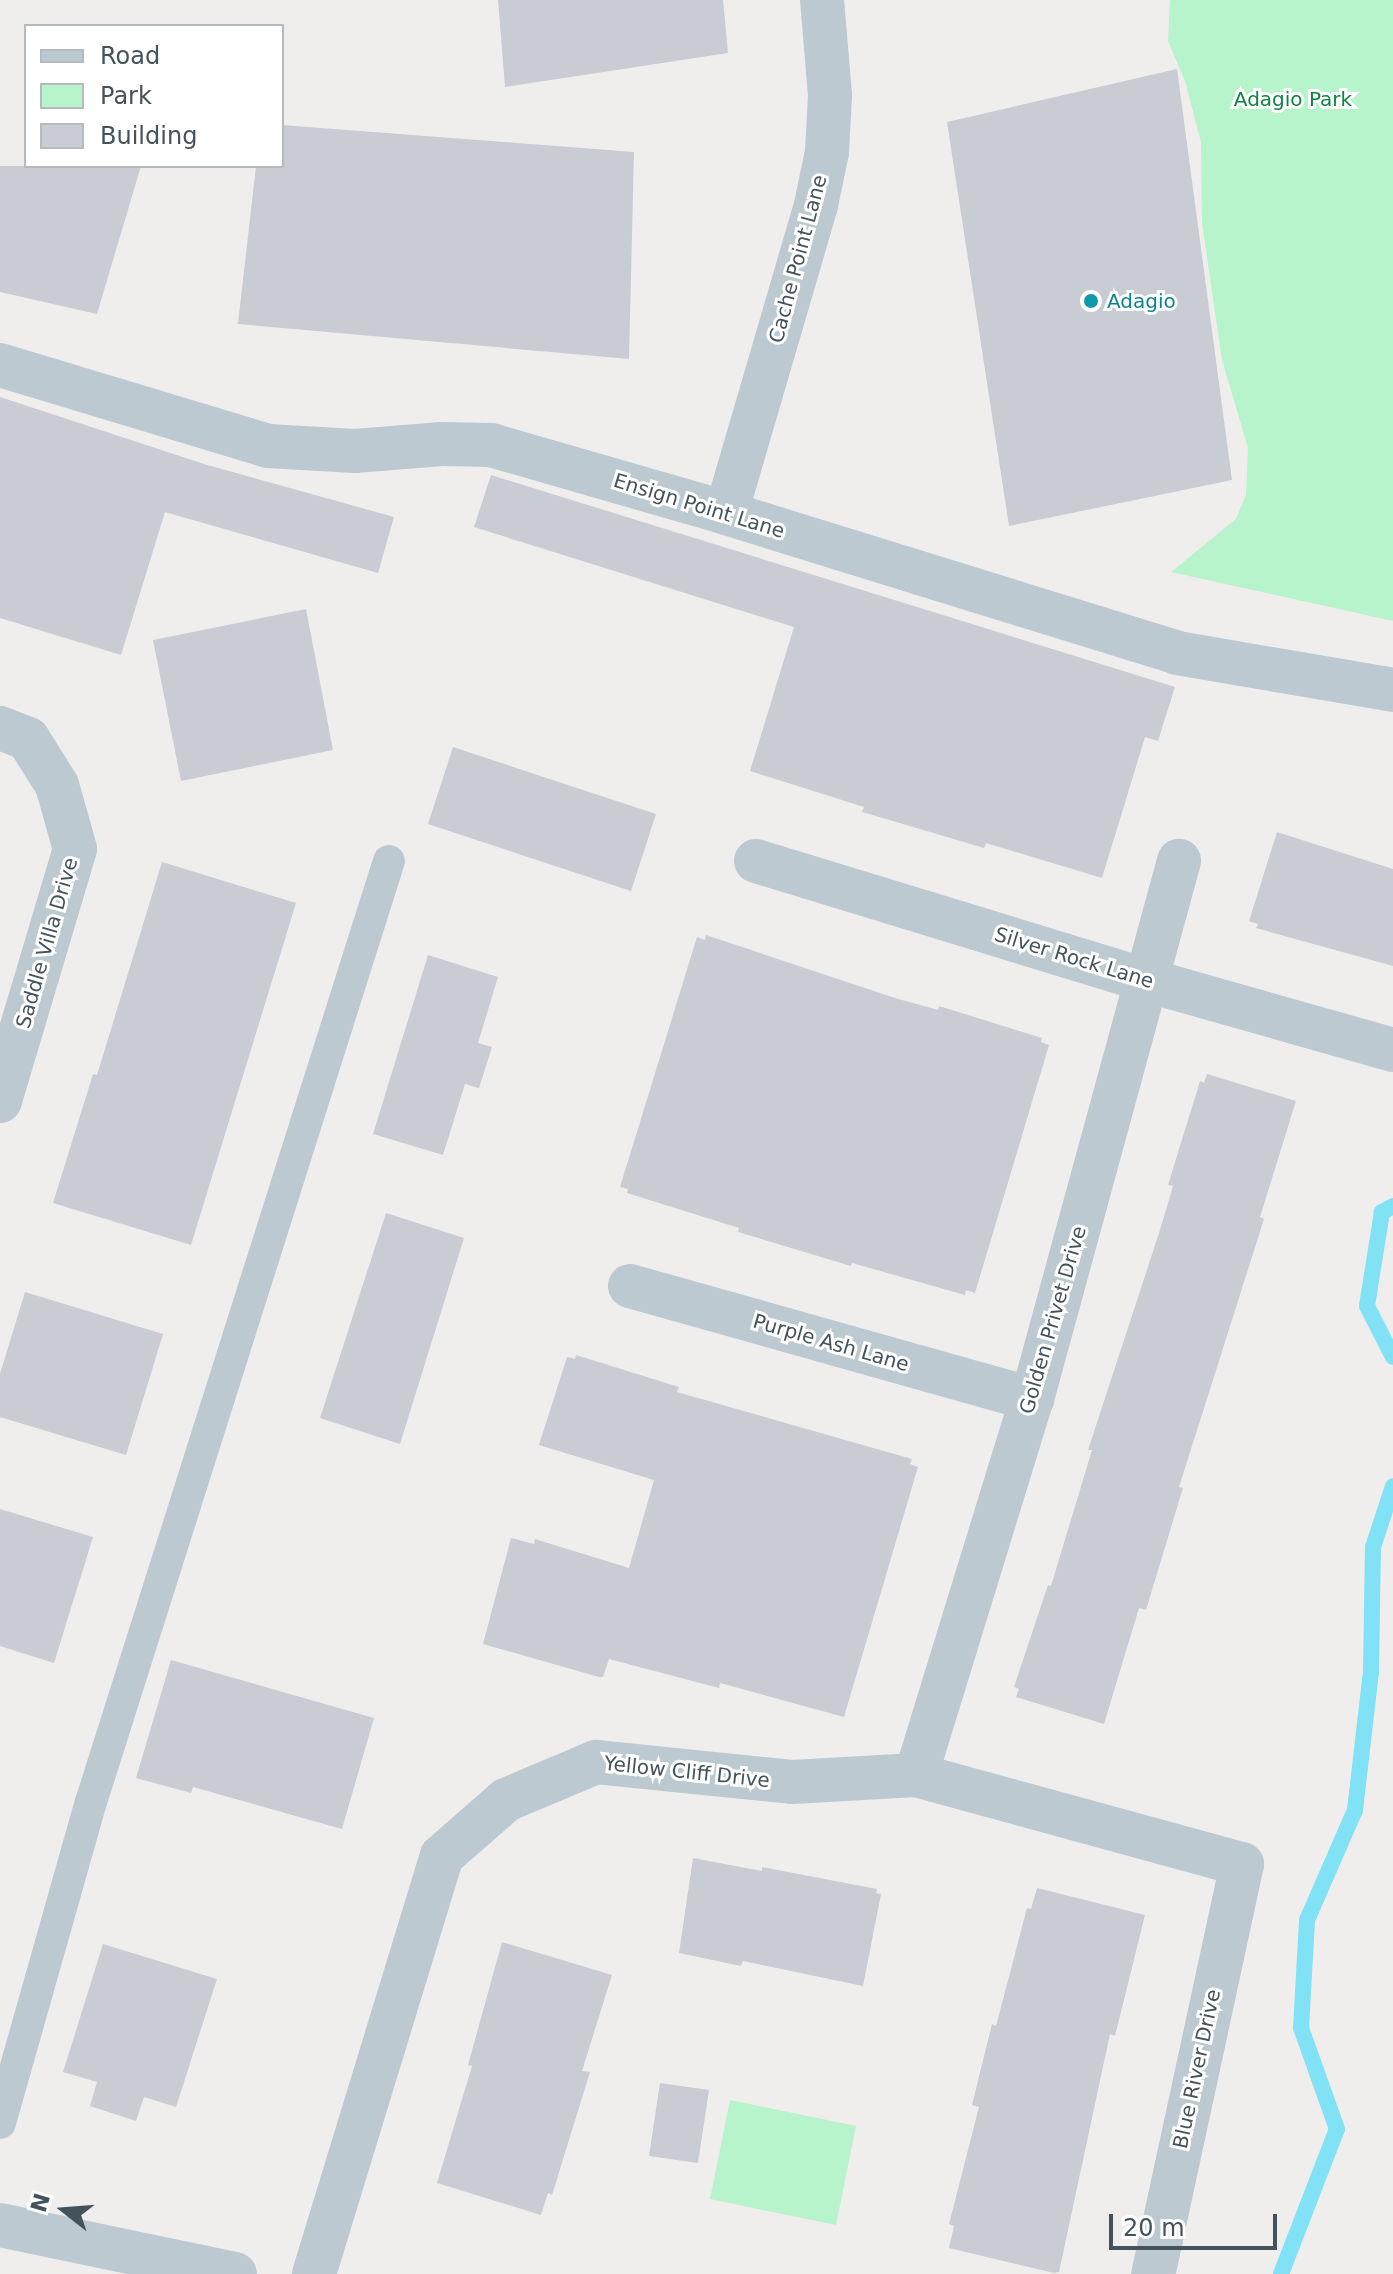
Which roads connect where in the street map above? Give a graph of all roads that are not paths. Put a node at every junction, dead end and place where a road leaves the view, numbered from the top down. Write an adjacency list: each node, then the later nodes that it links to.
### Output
1 (822, 0): 3 (street, Cache Point Lane)
2 (0, 365): 3 (street, Ensign Point Lane)
3 (726, 513): 4 (street, Ensign Point Lane)
4 (1393, 690)
5 (0, 728): 11 (street, Saddle Villa Drive)
6 (389, 861): 16 (lane)
7 (756, 861): 9 (street, Silver Rock Lane)
8 (1179, 861): 9 (street, Golden Privet Drive)
9 (1146, 980): 10 (street, Silver Rock Lane); 13 (street, Golden Privet Drive)
10 (1393, 1050)
11 (0, 1101)
12 (630, 1286): 13 (street, Purple Ash Lane)
13 (1032, 1399): 14 (street, Golden Privet Drive)
14 (916, 1775): 15 (street, Yellow Cliff Drive); 19 (street, Yellow Cliff Drive)
15 (1242, 1864): 20 (street, Blue River Drive)
16 (0, 2123)
17 (0, 2225): 18 (street)
18 (235, 2274)
19 (314, 2274)
20 (1153, 2274)

